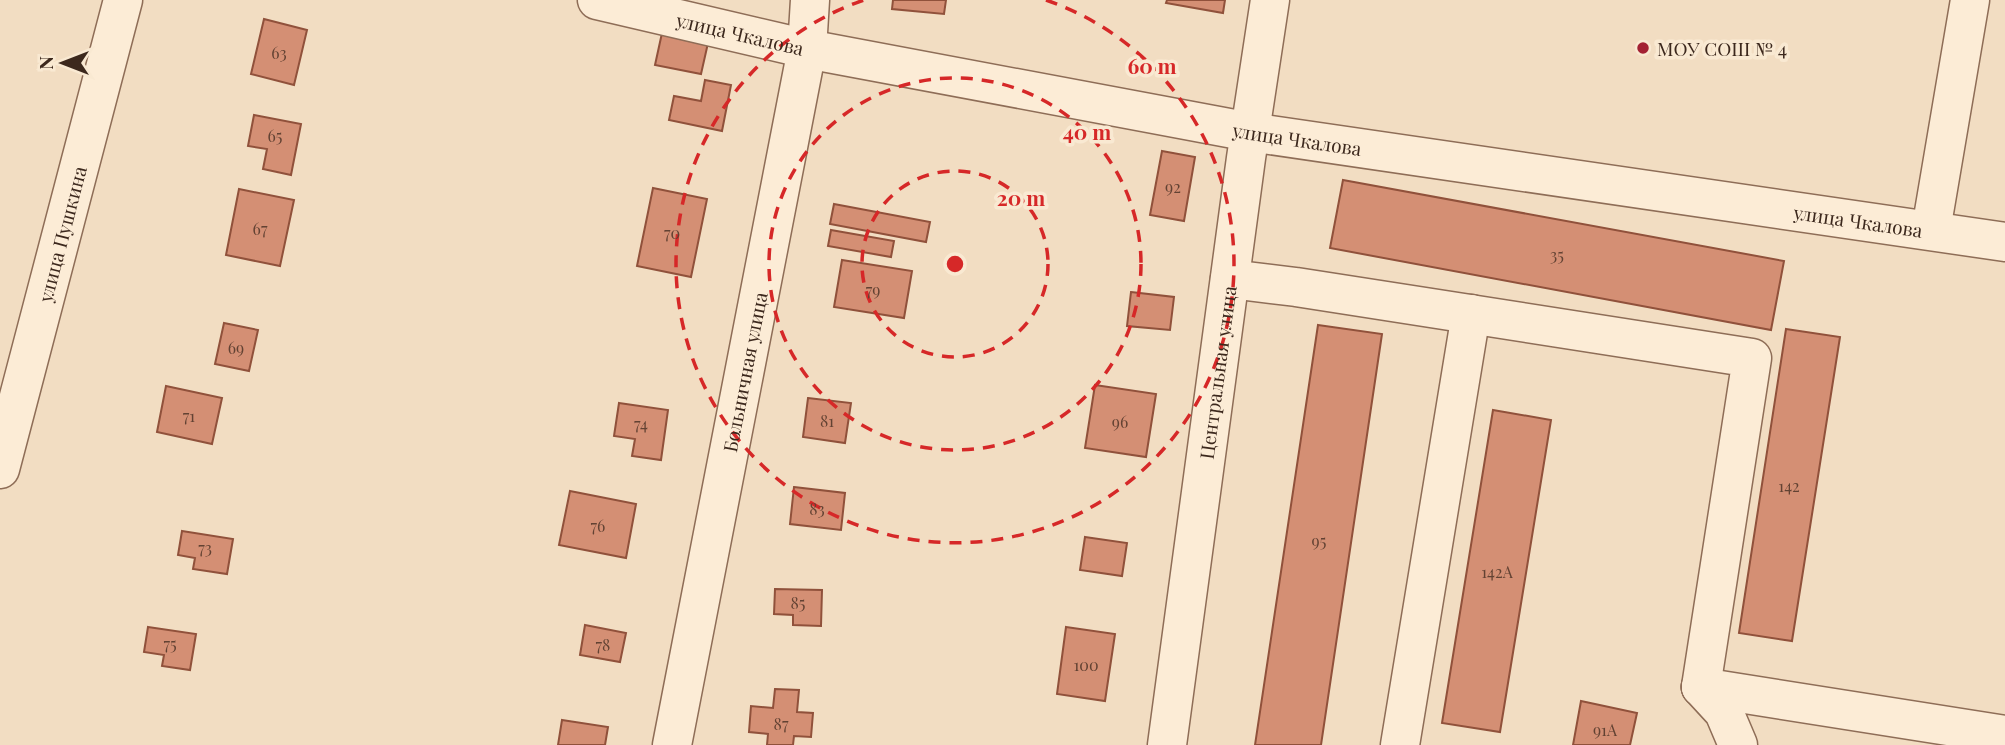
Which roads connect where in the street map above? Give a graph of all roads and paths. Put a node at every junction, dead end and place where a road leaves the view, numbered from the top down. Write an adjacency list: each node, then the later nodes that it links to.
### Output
1 (123, 0): 12 (street, улица Пушкина)
2 (597, 0): 6 (street, улица Чкалова)
3 (810, 0): 6 (street, Больничная улица)
4 (1270, 0): 7 (street, Центральная улица)
5 (1970, 0): 8 (street)
6 (807, 48): 7 (street, улица Чкалова); 15 (street, Больничная улица)
7 (1250, 132): 8 (street, улица Чкалова); 10 (street, Центральная улица)
8 (1931, 230): 9 (street, улица Чкалова)
9 (2005, 242)
10 (1230, 279): 11 (street); 16 (street, Центральная улица)
11 (1471, 314): 13 (street); 17 (street)
12 (0, 469)
13 (1702, 687): 14 (street); 18 (street)
14 (2005, 735)
15 (672, 745)
16 (1167, 745)
17 (1400, 745)
18 (1738, 745)

